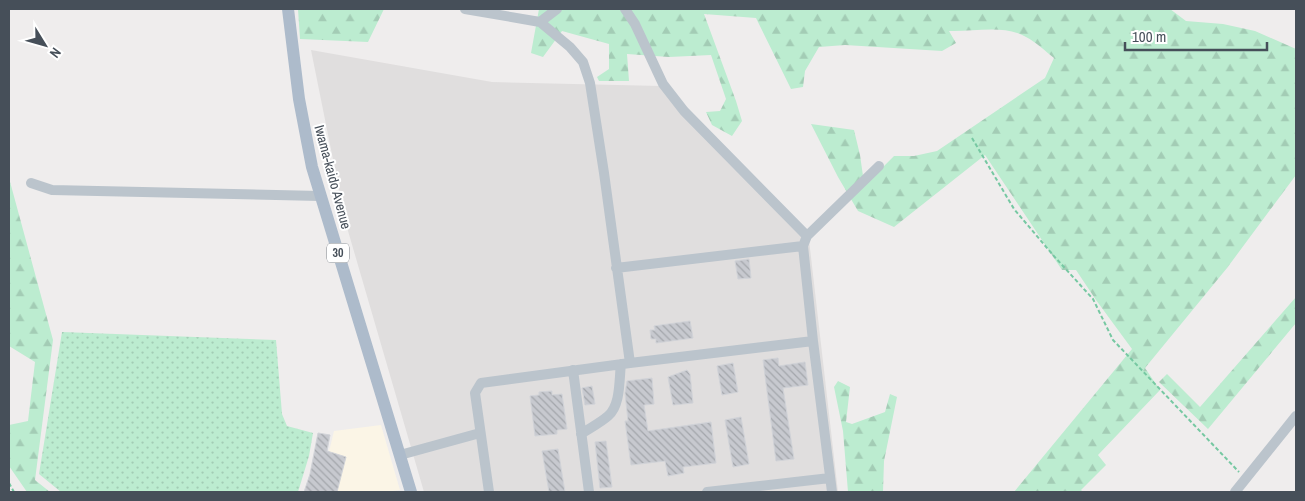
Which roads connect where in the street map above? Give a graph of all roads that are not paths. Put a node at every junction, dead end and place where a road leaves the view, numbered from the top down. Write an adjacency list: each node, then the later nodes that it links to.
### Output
1 (288, 9): 8 (main road, Iwama-kaido Avenue / 30)
2 (465, 9): 5 (street)
3 (557, 9): 5 (street)
4 (625, 9): 9 (street)
5 (540, 22): 10 (street)
6 (879, 166): 9 (street)
7 (31, 183): 8 (street)
8 (320, 196): 17 (main road, Iwama-kaido Avenue / 30)
9 (805, 241): 10 (street); 11 (street)
10 (616, 268): 12 (street)
11 (812, 342): 12 (street); 18 (street)
12 (625, 363): 13 (street); 16 (street)
13 (573, 370): 15 (street); 16 (street)
14 (1296, 416): 24 (street)
15 (480, 433): 17 (street); 20 (street)
16 (581, 434): 21 (street)
17 (400, 455): 19 (main road, Iwama-kaido Avenue / 30)
18 (830, 478): 22 (street); 23 (street)
19 (411, 492)
20 (489, 492)
21 (589, 492)
22 (707, 492)
23 (832, 492)
24 (1235, 492)

